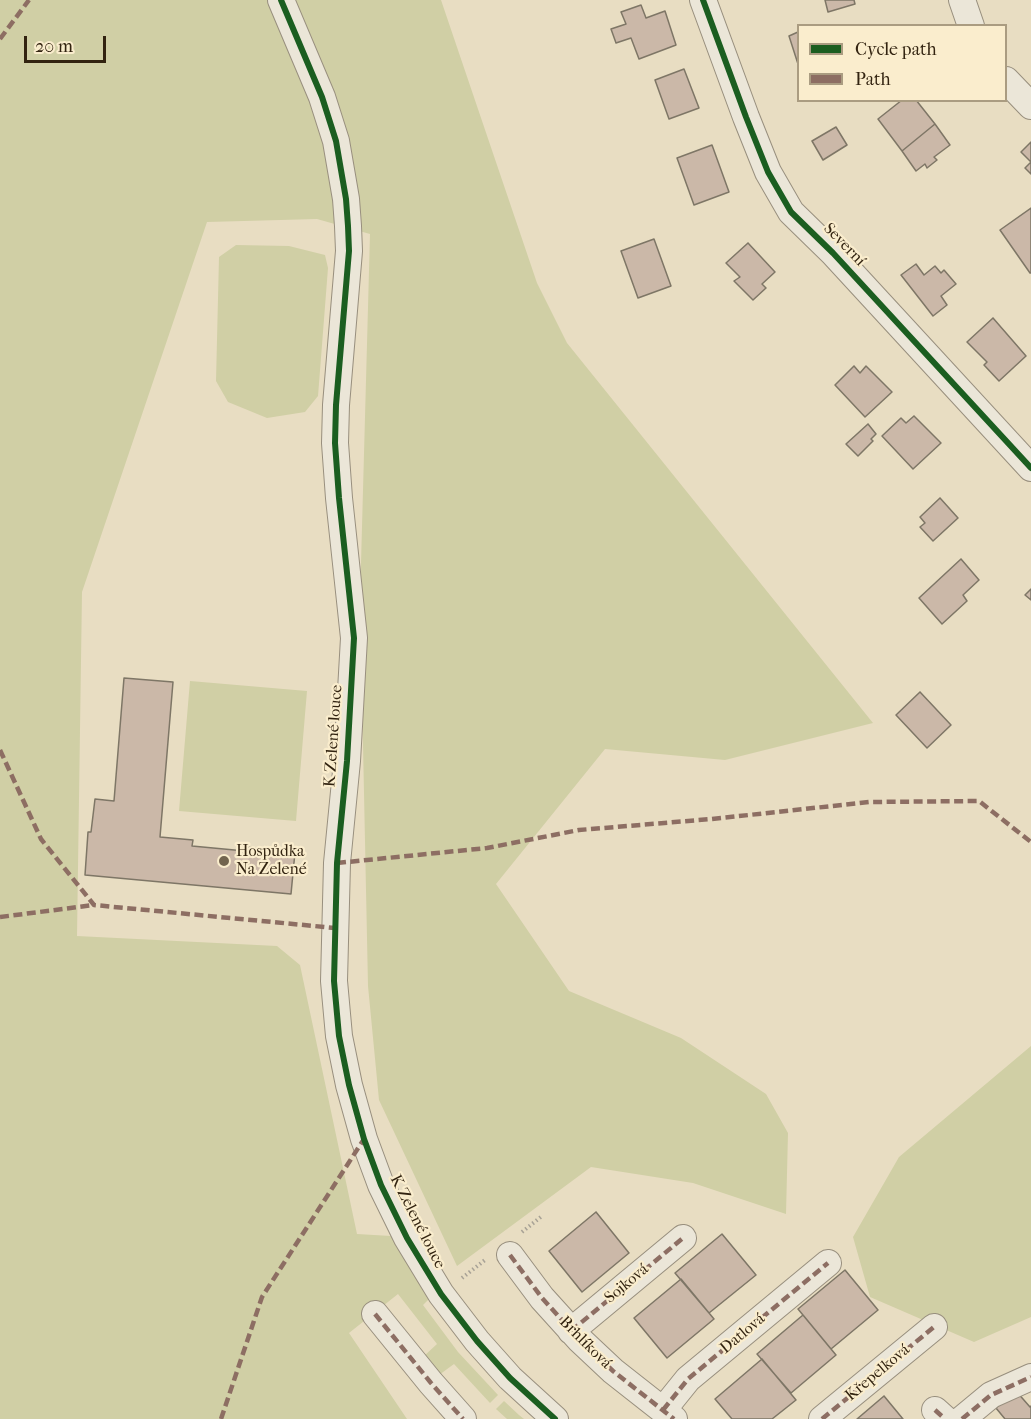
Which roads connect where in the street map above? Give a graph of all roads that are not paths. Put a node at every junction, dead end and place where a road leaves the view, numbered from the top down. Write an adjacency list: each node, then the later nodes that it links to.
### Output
1 (281, 0): 17 (street, K Zelené louce)
2 (703, 0): 7 (street, Severní)
3 (962, 0): 4 (street)
4 (970, 24)
5 (1007, 82): 6 (street)
6 (1031, 106)
7 (1031, 468)
8 (682, 1238): 13 (street, Sojková)
9 (510, 1255): 13 (street, Brhlíková)
10 (828, 1263): 15 (street, Datlová)
11 (375, 1314): 16 (street)
12 (934, 1327): 18 (street, Křepelková)
13 (571, 1331): 15 (street, Brhlíková)
14 (1031, 1377): 19 (street)
15 (668, 1414)
16 (463, 1419)
17 (555, 1419)
18 (822, 1419)
19 (962, 1419)

